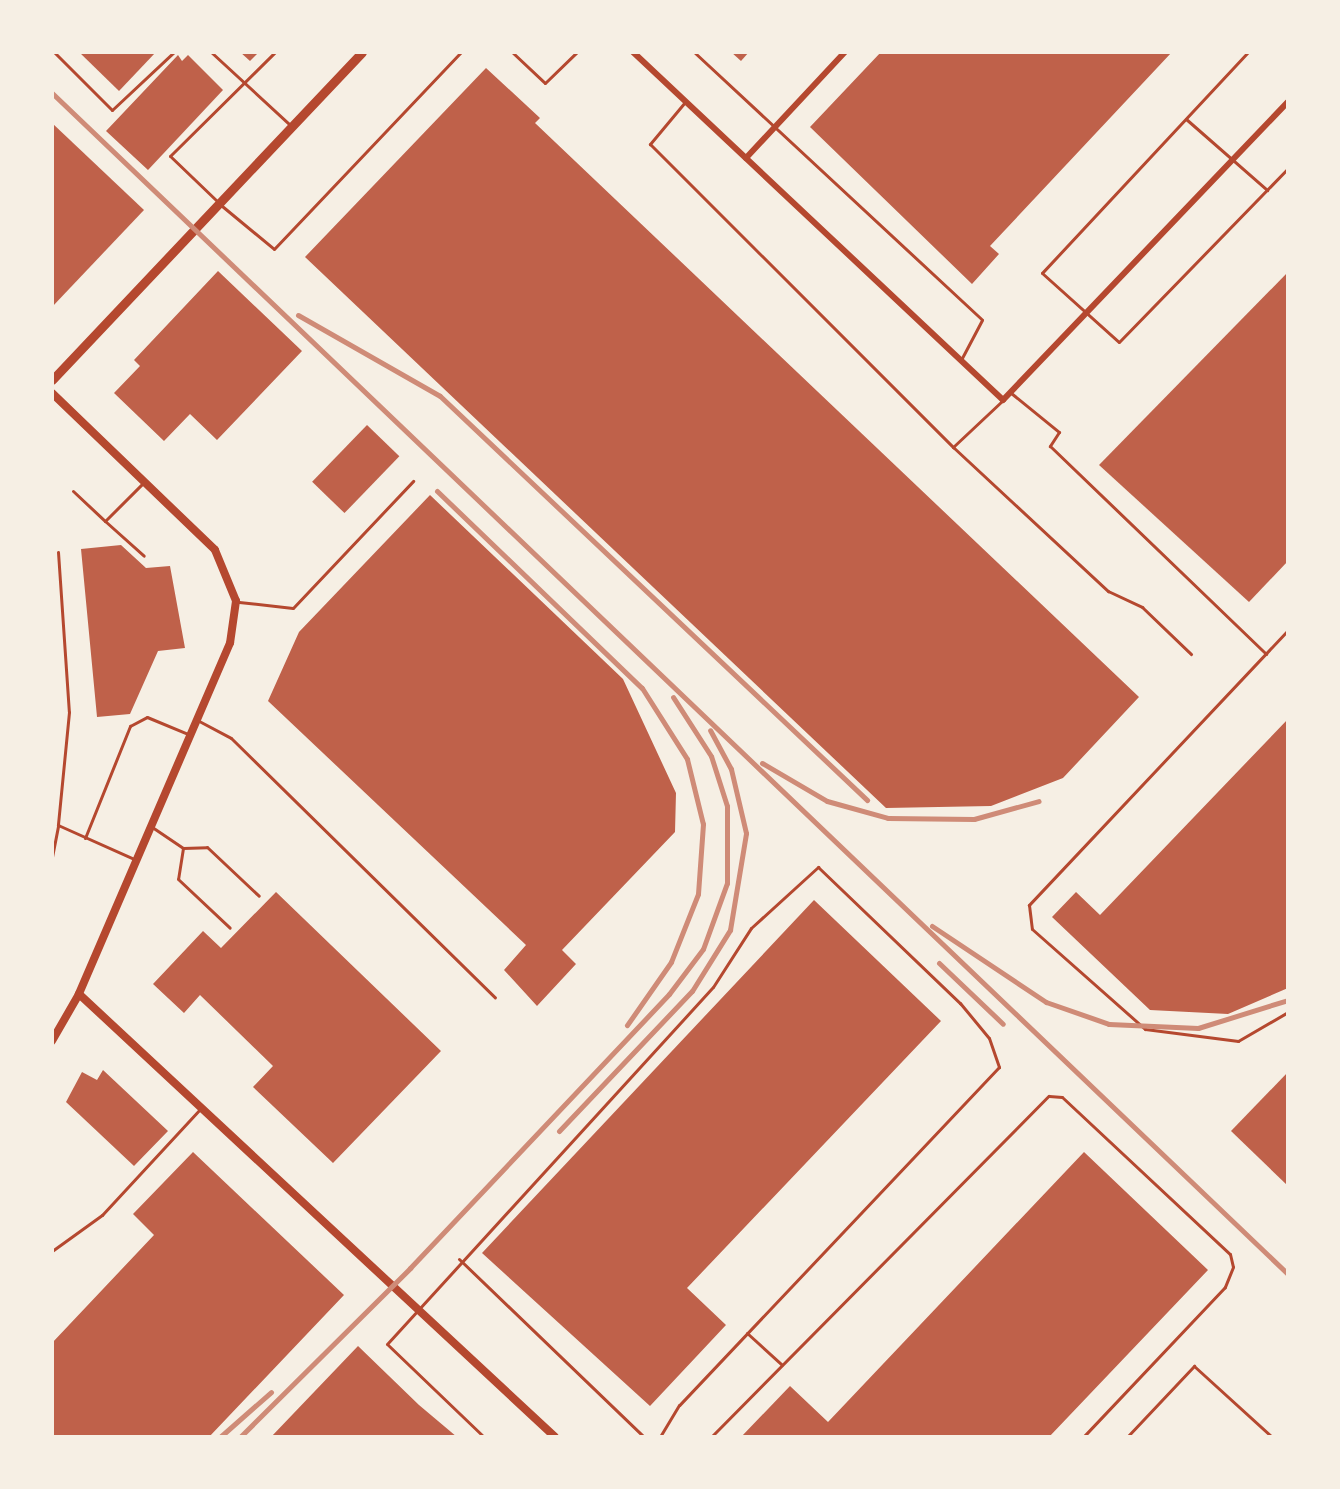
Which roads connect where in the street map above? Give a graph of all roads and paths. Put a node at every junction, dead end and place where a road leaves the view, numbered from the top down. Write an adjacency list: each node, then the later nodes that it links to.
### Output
1 (54, 52): 2 (lane)
2 (174, 52)
3 (211, 52): 13 (lane)
4 (275, 52): 13 (lane)
5 (362, 52): 17 (main road)
6 (461, 52): 23 (lane)
7 (512, 52): 8 (lane)
8 (577, 52)
9 (633, 52): 14 (street)
10 (694, 52): 18 (lane)
11 (845, 52): 18 (street)
12 (1248, 52): 16 (lane)
13 (245, 84): 17 (lane); 23 (lane)
14 (686, 102): 19 (street); 30 (lane)
15 (1288, 102): 20 (street)
16 (1186, 119): 20 (lane); 24 (lane)
17 (292, 126): 23 (main road)
18 (776, 126): 19 (street); 25 (lane)
19 (746, 158): 25 (street)
20 (1233, 159): 22 (lane); 24 (street)
21 (1288, 168): 22 (lane)
22 (1267, 190): 24 (lane)
23 (219, 203): 26 (main road)
24 (1087, 313): 28 (street)
25 (961, 360): 29 (street)
26 (52, 380)
27 (52, 393): 32 (street)
28 (1011, 393): 29 (street); 40 (lane)
29 (1003, 400): 30 (lane)
30 (953, 447): 39 (lane)
31 (413, 481): 37 (lane)
32 (144, 482): 34 (lane); 37 (street)
33 (73, 491): 34 (lane)
34 (105, 521): 36 (lane)
35 (58, 552): 43 (lane)
36 (144, 556)
37 (236, 601): 41 (street)
38 (1288, 630): 40 (lane)
39 (1191, 654)
40 (1266, 654): 53 (lane)
41 (195, 720): 42 (street); 52 (lane)
42 (188, 734): 44 (street); 45 (lane)
43 (58, 825): 45 (lane); 47 (lane)
44 (152, 827): 46 (lane); 48 (street)
45 (85, 838): 48 (lane)
46 (183, 848): 49 (lane); 50 (lane)
47 (52, 857)
48 (137, 860): 51 (street)
49 (259, 896)
50 (230, 928)
51 (79, 994): 54 (street); 55 (street)
52 (495, 997)
53 (1288, 1012)
54 (52, 1041)
55 (202, 1106): 56 (lane); 58 (street)
56 (52, 1251)
57 (459, 1259): 58 (lane); 59 (lane); 63 (lane)
58 (421, 1308): 61 (lane); 62 (street)
59 (747, 1333): 60 (lane); 64 (lane)
60 (783, 1366): 65 (lane); 66 (lane)
61 (484, 1437)
62 (555, 1437)
63 (644, 1437)
64 (660, 1437)
65 (711, 1437)
66 (1083, 1437)
67 (1127, 1437): 68 (lane)
68 (1272, 1437)

